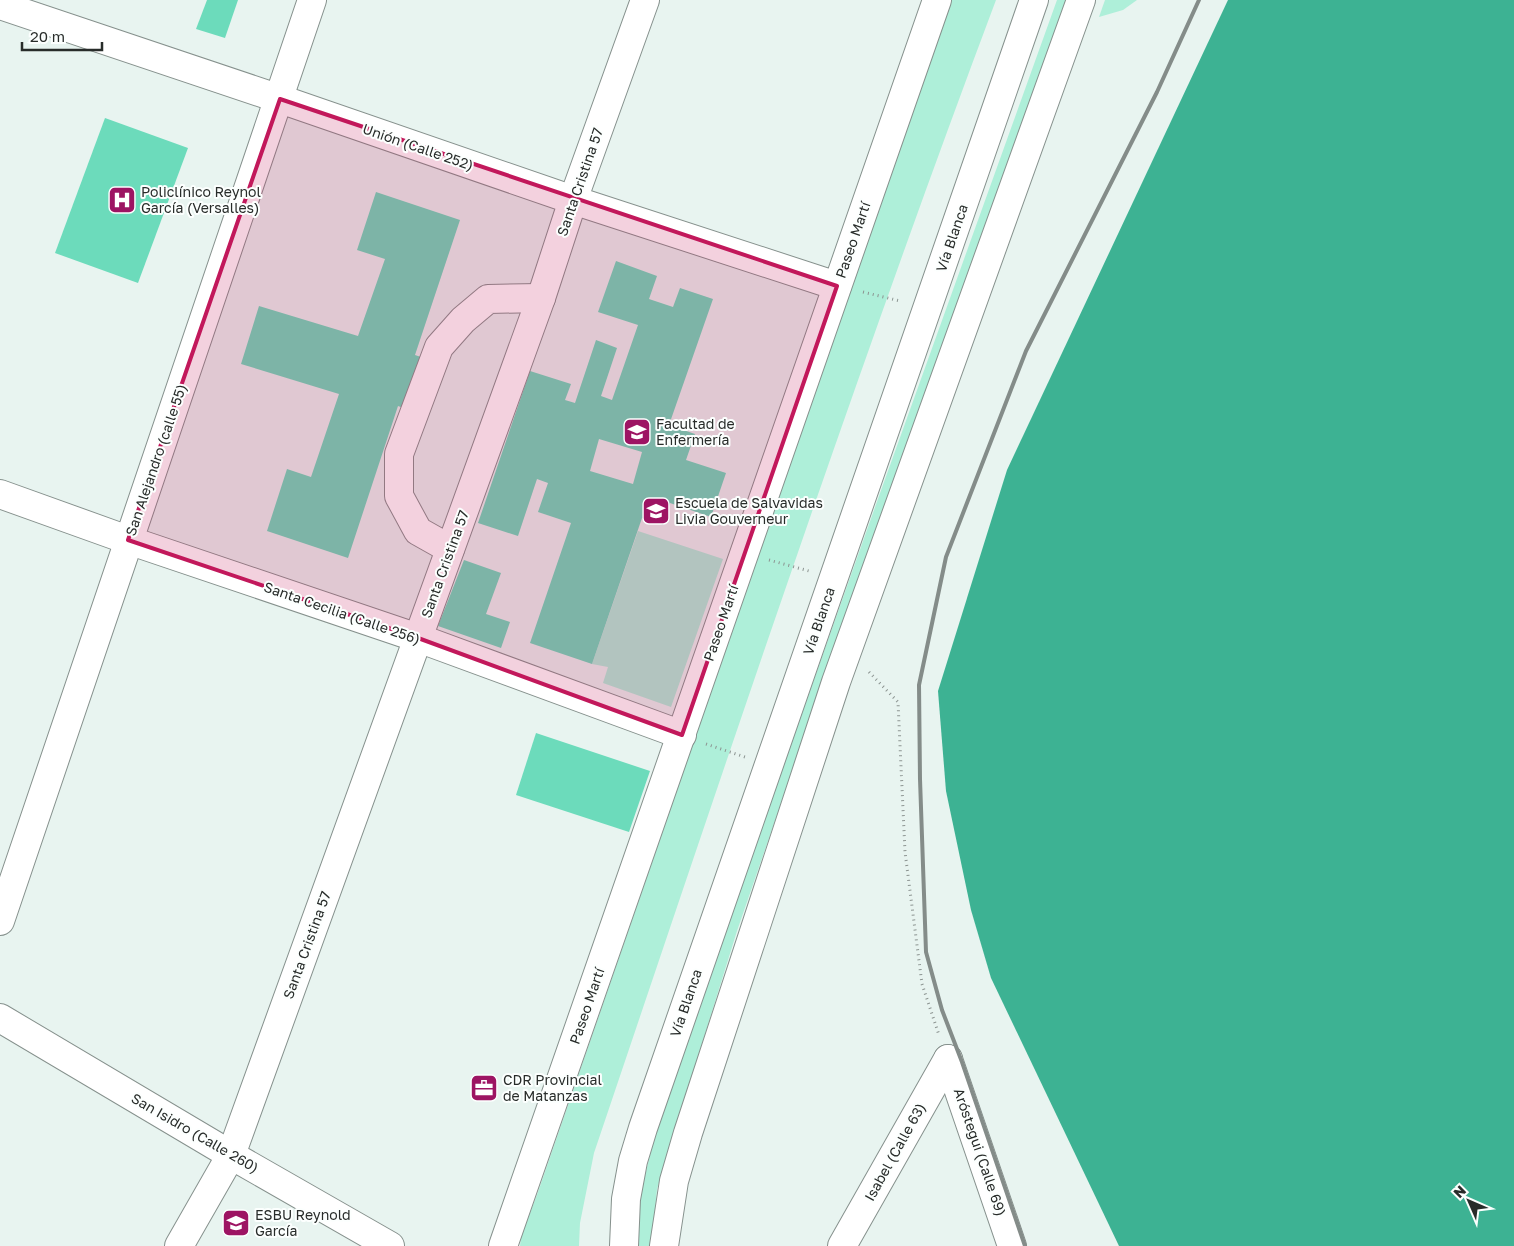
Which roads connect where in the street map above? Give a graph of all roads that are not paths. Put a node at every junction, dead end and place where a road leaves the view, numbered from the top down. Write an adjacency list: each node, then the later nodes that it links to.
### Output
1 (312, 0): 7 (main road, San Alejandro (calle 55))
2 (644, 0): 8 (main road, Santa Cristina 57)
3 (937, 0): 9 (main road, Paseo Martí)
4 (1034, 0): 23 (main road, Vía Blanca)
5 (1081, 0): 24 (main road)
6 (0, 5): 7 (main road, Unión (Calle 252))
7 (280, 99): 8 (main road, Unión (Calle 252)); 12 (main road, San Alejandro (calle 55))
8 (573, 200): 9 (main road, Unión (Calle 252)); 10 (main road, Santa Cristina 57)
9 (837, 286): 15 (main road, Paseo Martí)
10 (541, 298): 13 (main road, Santa Cristina 57); 13 (main road)
11 (0, 494): 12 (main road, Santa Cecilia (Calle 256))
12 (128, 540): 14 (main road, Santa Cecilia (Calle 256)); 16 (main road, San Alejandro (calle 55))
13 (450, 550): 14 (main road, Santa Cristina 57)
14 (418, 638): 15 (main road, Santa Cecilia (Calle 256)); 19 (main road, Santa Cristina 57)
15 (682, 735): 22 (main road, Paseo Martí)
16 (0, 921)
17 (0, 1018): 19 (main road, San Isidro (Calle 260))
18 (948, 1059): 25 (main road, Isabel (Calle 63)); 26 (main road, Aróstegui (Calle 69))
19 (231, 1155): 20 (main road, Santa Cristina 57); 21 (main road, San Isidro (Calle 260))
20 (179, 1246)
21 (390, 1246)
22 (503, 1246)
23 (624, 1246)
24 (664, 1246)
25 (842, 1246)
26 (1012, 1246)

